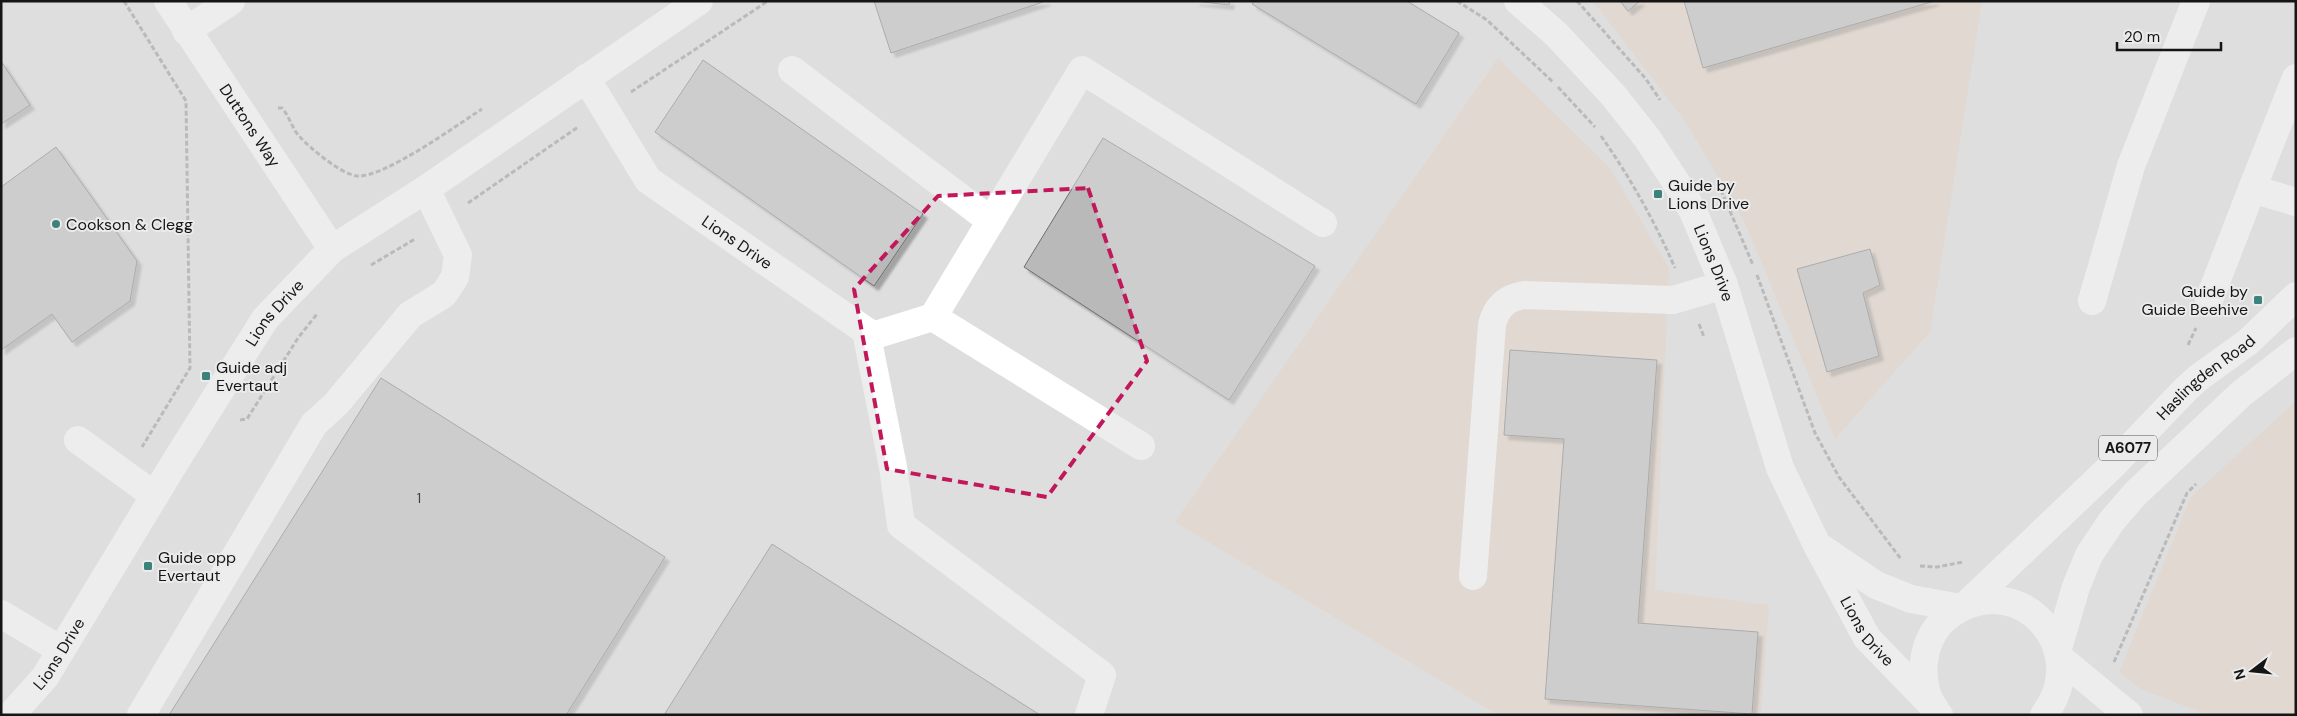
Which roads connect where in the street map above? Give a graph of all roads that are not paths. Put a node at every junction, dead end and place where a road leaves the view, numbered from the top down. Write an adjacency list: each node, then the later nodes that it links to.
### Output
1 (168, 1): 6 (main road, Duttons Way)
2 (231, 1): 6 (main road)
3 (699, 1): 8 (main road, Lions Drive)
4 (1518, 1): 16 (main road, Lions Drive)
5 (2196, 1): 19 (main road)
6 (186, 30): 15 (main road, Duttons Way)
7 (792, 70): 13 (main road)
8 (586, 78): 10 (main road, Lions Drive); 21 (main road, Lions Drive)
9 (2296, 78): 11 (main road)
10 (426, 189): 15 (main road, Lions Drive); 34 (main road)
11 (2252, 189): 12 (main road); 18 (main road)
12 (2296, 202)
13 (990, 221): 14 (main road); 20 (main road)
14 (1323, 223)
15 (332, 250): 25 (main road, Lions Drive)
16 (1724, 285): 26 (main road, Lions Drive); 27 (main road)
17 (2296, 296): 28 (main road, Haslingden Road / A6077)
18 (2209, 300)
19 (2092, 301)
20 (933, 317): 21 (main road); 24 (main road)
21 (866, 332): 35 (main road)
22 (2296, 351): 31 (main road, A6077)
23 (78, 440): 25 (main road)
24 (1140, 446)
25 (155, 496): 30 (main road, Lions Drive)
26 (1817, 545): 28 (main road, Lions Drive); 32 (main road, Lions Drive)
27 (1472, 576)
28 (1963, 606): 31 (main road, A6077); 32 (main road, A6077)
29 (1, 614): 30 (main road)
30 (61, 650): 33 (main road, Lions Drive)
31 (2059, 653): 36 (main road, A6077); 37 (main road)
32 (1937, 712)
33 (11, 715)
34 (141, 715)
35 (1090, 715)
36 (2044, 715)
37 (2129, 715)

